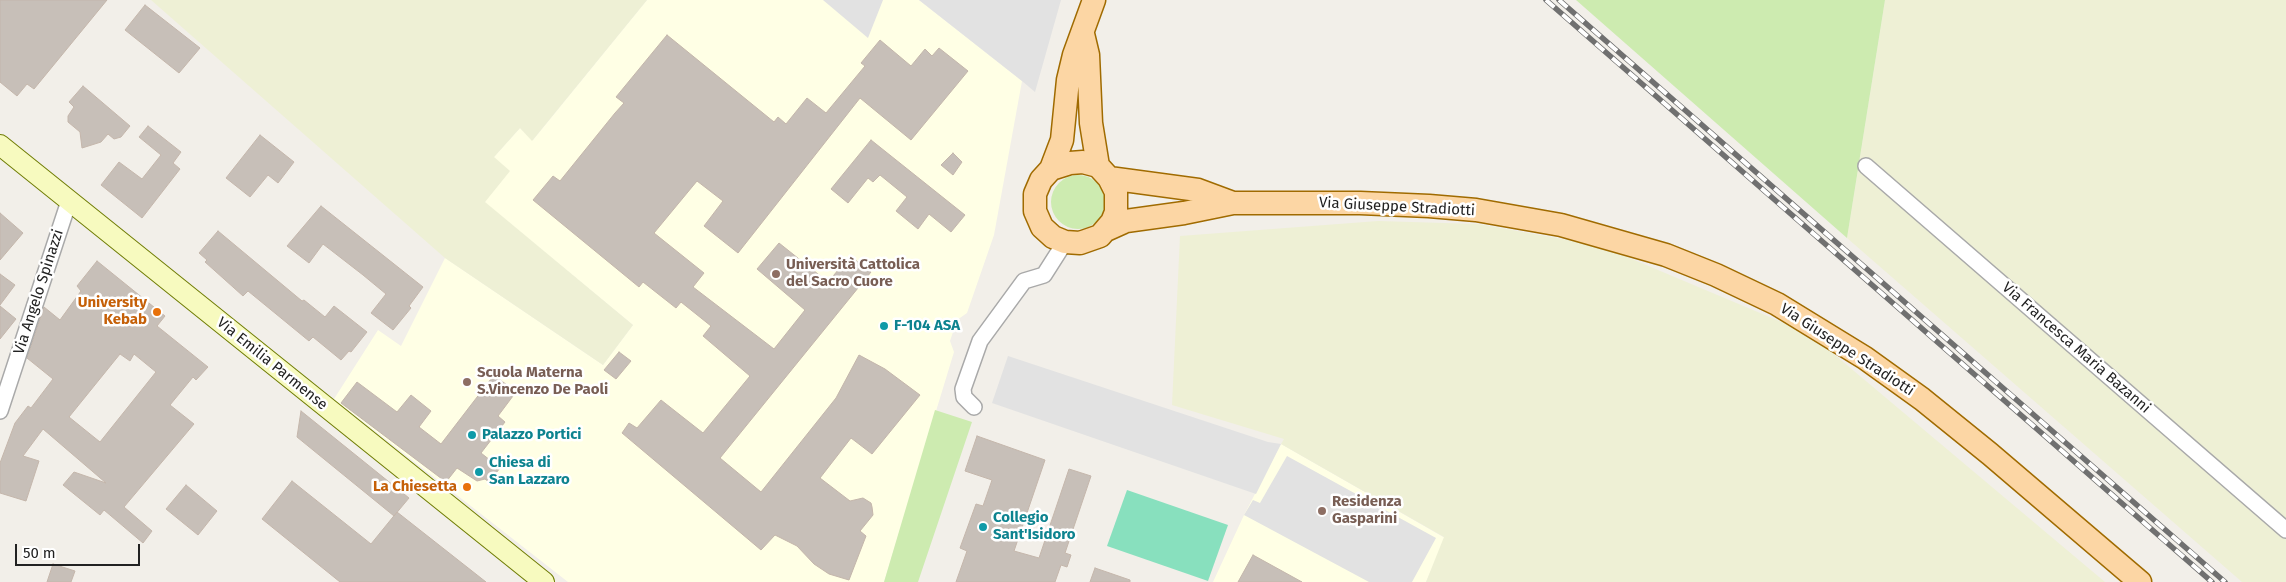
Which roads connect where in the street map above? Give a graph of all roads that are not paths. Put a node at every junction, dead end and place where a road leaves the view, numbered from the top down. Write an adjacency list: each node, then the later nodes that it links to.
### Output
1 (1094, 0): 2 (main road)
2 (1083, 33): 5 (main road); 6 (main road)
3 (0, 146): 7 (main road, Via Emilia Parmense)
4 (1866, 166): 13 (street, Via Francesca Maria Bazanni)
5 (1051, 169): 6 (main road); 10 (main road)
6 (1104, 172): 8 (main road, Via Giuseppe Stradiotti); 9 (main road)
7 (69, 201): 12 (street, Via Angelo Spinazzi); 14 (main road, Via Emilia Parmense)
8 (1233, 203): 9 (main road, Via Giuseppe Stradiotti); 15 (main road, Via Giuseppe Stradiotti)
9 (1106, 230): 10 (main road)
10 (1065, 242): 11 (street)
11 (974, 407)
12 (0, 410)
13 (2286, 530)
14 (544, 582)
15 (2140, 582)

